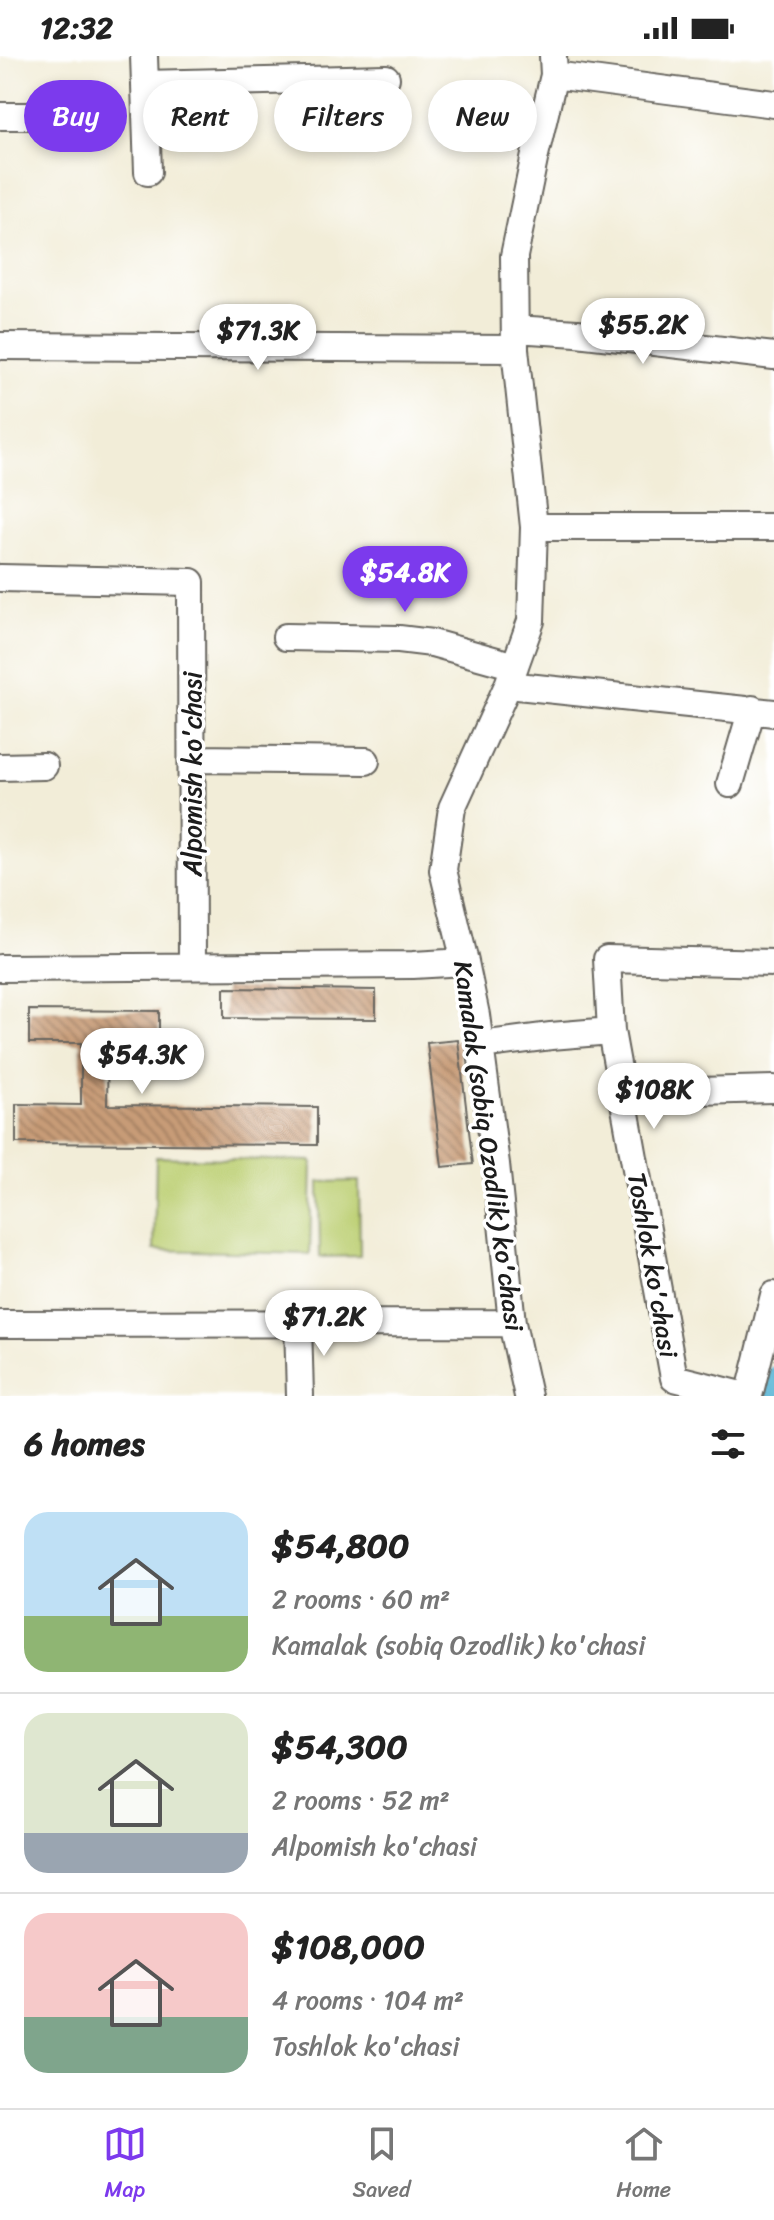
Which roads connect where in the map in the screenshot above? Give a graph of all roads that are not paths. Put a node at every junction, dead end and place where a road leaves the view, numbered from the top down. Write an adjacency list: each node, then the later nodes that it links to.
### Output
1 (144, 56): 4 (street)
2 (554, 66): 6 (street); 11 (street, Kamalak (sobiq Ozodlik) ko'chasi)
3 (386, 78): 5 (street)
4 (145, 80)
5 (258, 81)
6 (774, 104)
7 (0, 116): 8 (street)
8 (24, 116)
9 (147, 152): 10 (street)
10 (148, 172)
11 (515, 339): 12 (street); 13 (street); 14 (street, Kamalak (sobiq Ozodlik) ko'chasi)
12 (0, 346)
13 (774, 356)
14 (534, 527): 15 (street); 18 (street, Kamalak (sobiq Ozodlik) ko'chasi)
15 (774, 527)
16 (0, 578): 20 (street, Alpomish ko'chasi)
17 (286, 637): 18 (street)
18 (511, 675): 19 (street); 25 (street, Kamalak (sobiq Ozodlik) ko'chasi)
19 (763, 711): 24 (street)
20 (192, 759): 21 (street); 27 (street, Alpomish ko'chasi)
21 (366, 761)
22 (44, 766): 23 (street)
23 (0, 767)
24 (730, 784)
25 (465, 962): 27 (street); 30 (street, Kamalak (sobiq Ozodlik) ko'chasi)
26 (774, 963): 29 (street, Toshlok ko'chasi)
27 (192, 966): 28 (street)
28 (0, 968)
29 (611, 1031): 30 (street); 32 (street, Toshlok ko'chasi)
30 (480, 1045): 35 (street, Kamalak (sobiq Ozodlik) ko'chasi)
31 (774, 1089): 32 (street)
32 (622, 1093): 39 (street, Toshlok ko'chasi)
33 (774, 1295): 39 (street, Toshlok ko'chasi)
34 (298, 1322): 35 (street); 36 (street); 37 (street)
35 (512, 1323): 38 (street, Kamalak (sobiq Ozodlik) ko'chasi)
36 (0, 1324)
37 (300, 1396)
38 (528, 1396)
39 (748, 1396)

